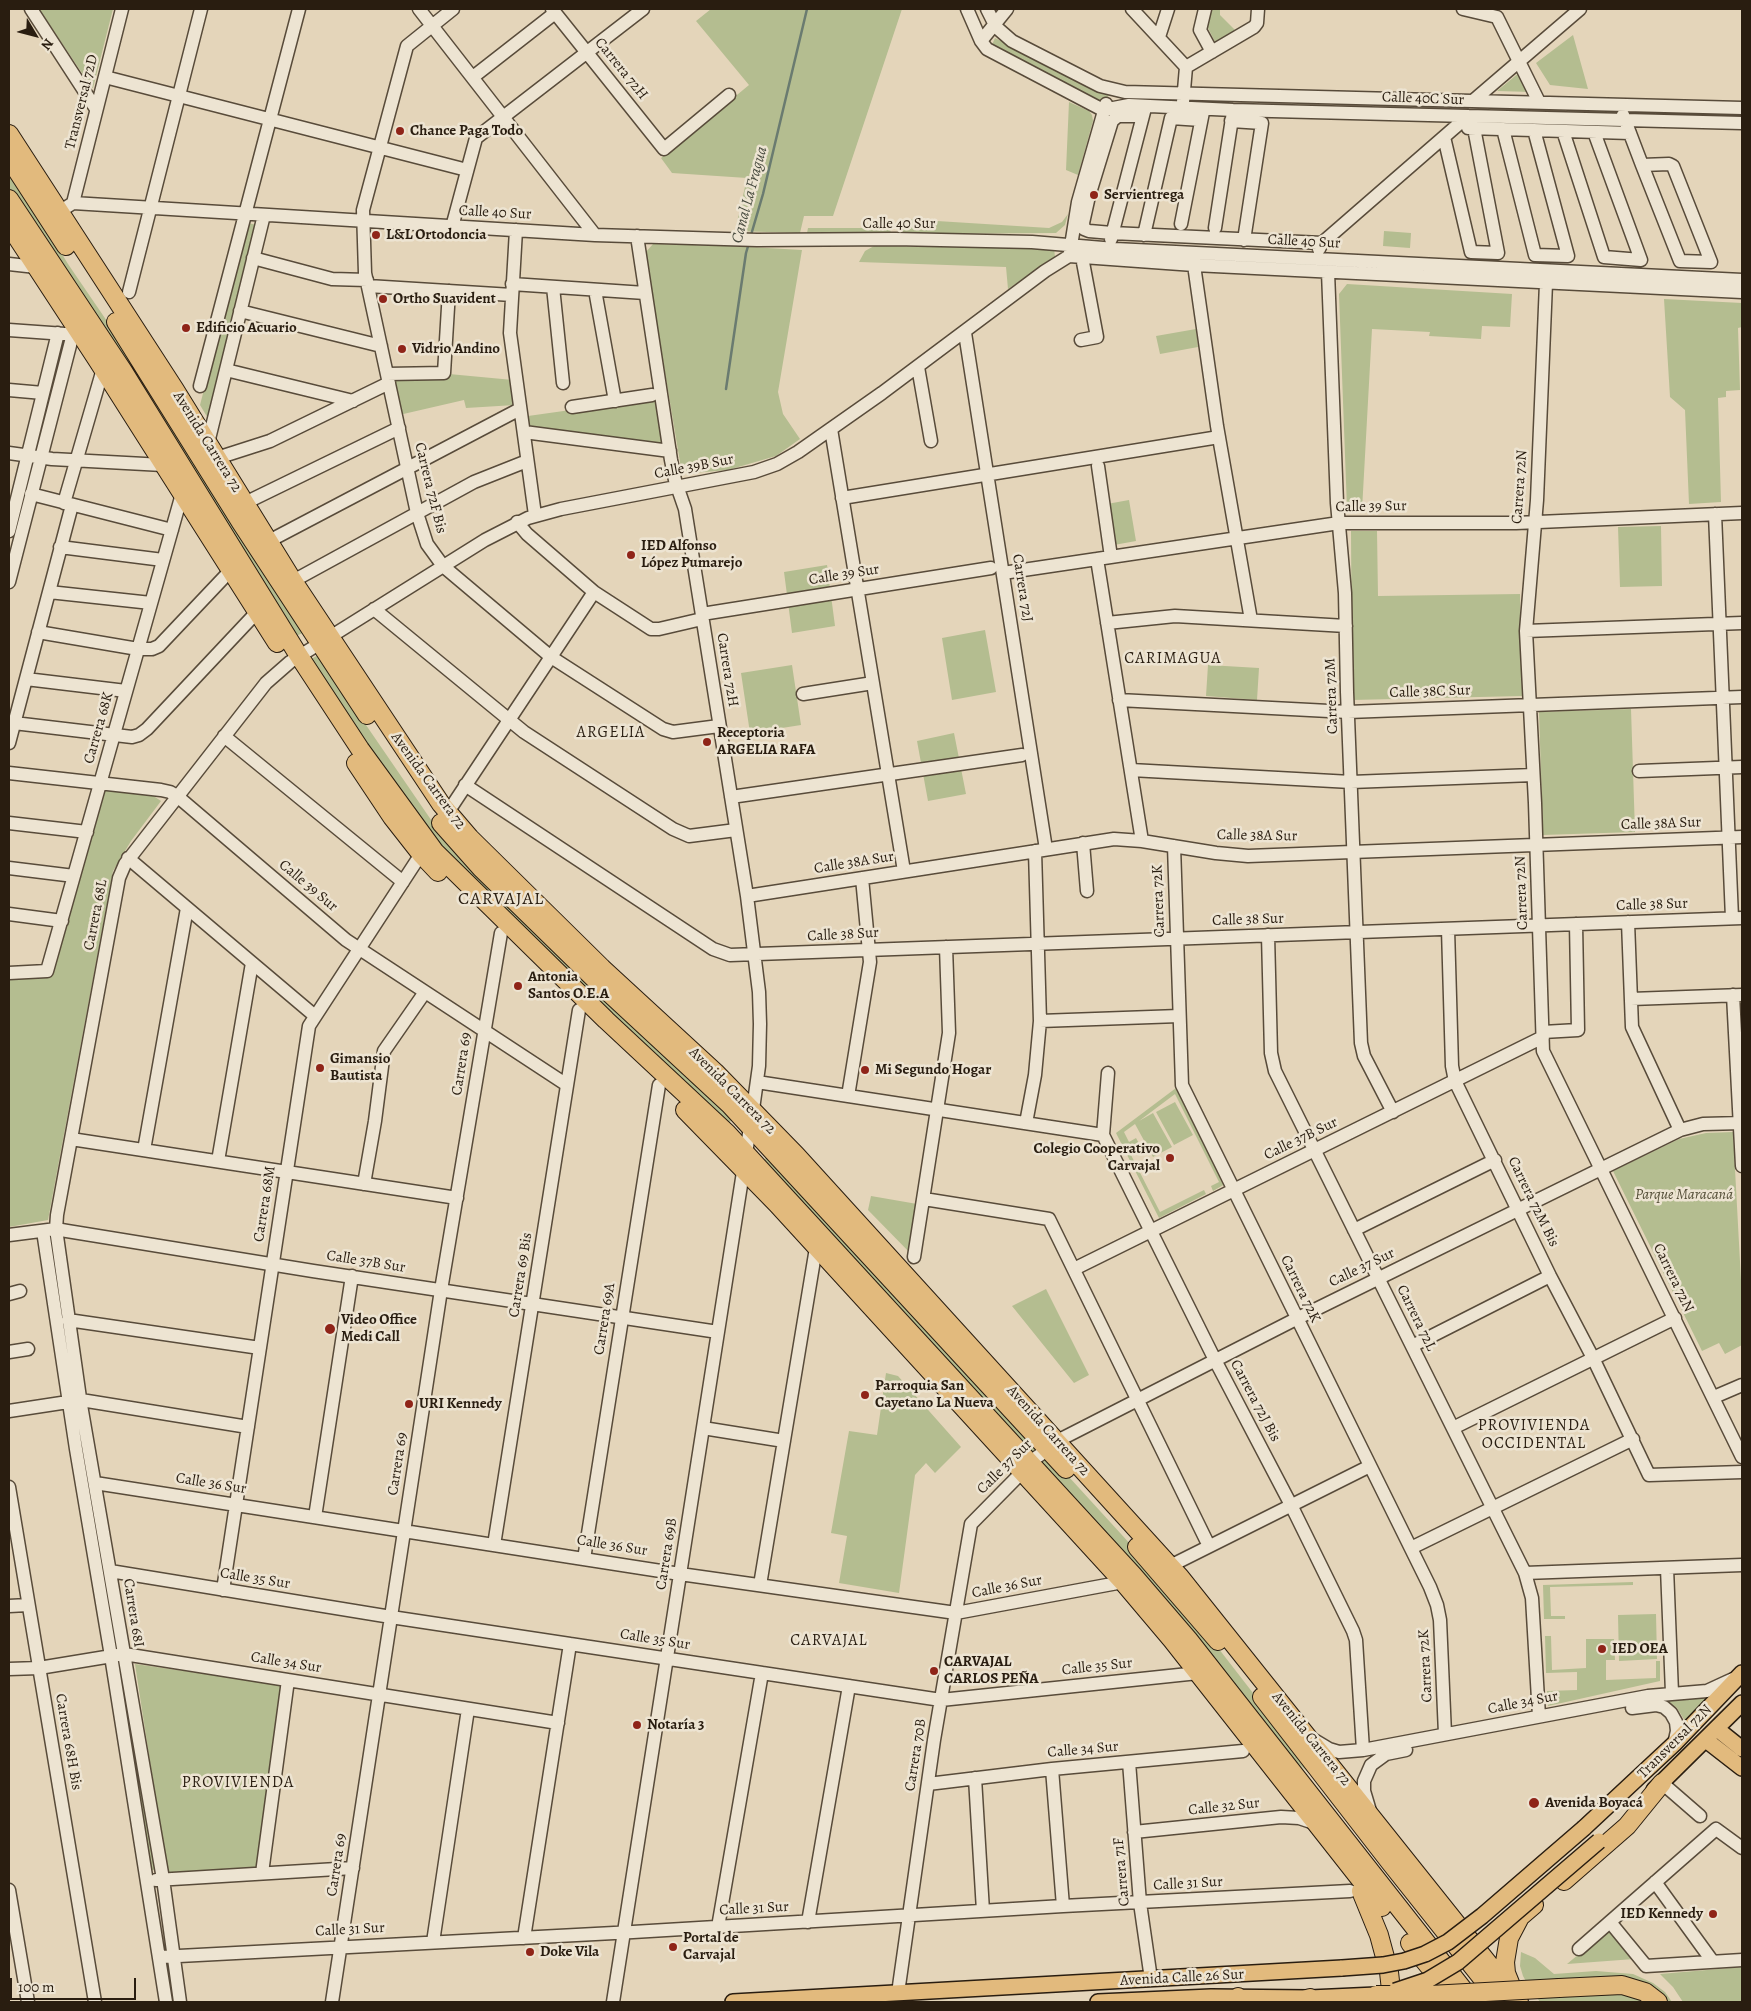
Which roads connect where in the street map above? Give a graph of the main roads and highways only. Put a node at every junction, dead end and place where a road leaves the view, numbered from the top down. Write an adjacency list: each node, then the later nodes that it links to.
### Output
1 (9, 134): 8 (highway, Avenida Carrera 72)
2 (9, 158): 7 (highway, Avenida Carrera 72)
3 (9, 199): 5 (highway)
4 (9, 225): 6 (highway)
5 (148, 412): 6 (highway); 10 (highway)
6 (151, 446): 10 (highway)
7 (240, 521): 8 (highway); 9 (highway, Avenida Carrera 72)
8 (269, 541): 9 (highway, Avenida Carrera 72)
9 (324, 640): 13 (highway, Avenida Carrera 72); 13 (highway, Avenida Carrera 72)
10 (294, 659): 11 (highway); 12 (highway)
11 (615, 1028): 12 (highway); 14 (highway)
12 (619, 1047): 14 (highway)
13 (752, 1119): 15 (highway, Avenida Carrera 72); 16 (highway, Avenida Carrera 72)
14 (745, 1161): 17 (highway); 18 (highway)
15 (949, 1322): 16 (highway); 19 (highway, Avenida Carrera 72)
16 (963, 1356): 19 (highway, Avenida Carrera 72)
17 (962, 1387): 18 (highway); 20 (highway)
18 (971, 1417): 20 (highway)
19 (1052, 1445): 22 (highway, Avenida Carrera 72); 24 (highway, Avenida Carrera 72)
20 (1026, 1468): 21 (highway); 23 (highway)
21 (1146, 1609): 23 (highway); 32 (highway)
22 (1201, 1621): 24 (highway); 26 (highway, Avenida Carrera 72)
23 (1188, 1639): 29 (highway)
24 (1240, 1651): 28 (highway, Avenida Carrera 72)
25 (1742, 1673): 35 (main road, Transversal 72N)
26 (1262, 1697): 28 (highway); 46 (highway, Avenida Carrera 72)
27 (1742, 1704): 30 (main road, Transversal 72N)
28 (1289, 1712): 47 (highway, Avenida Carrera 72)
29 (1251, 1718): 32 (highway); 45 (highway)
30 (1712, 1734): 31 (main road); 33 (main road); 34 (main road, Transversal 72N)
31 (1742, 1749)
32 (1264, 1757): 37 (highway)
33 (1742, 1768)
34 (1662, 1784): 36 (main road, Transversal 72N); 47 (highway)
35 (1584, 1828): 41 (main road, Avenida Calle 26 Sur, bridge)
36 (1599, 1840): 38 (main road, Avenida Calle 26 Sur, bridge)
37 (1351, 1868): 38 (highway); 44 (highway)
38 (1382, 1999): 40 (main road, Avenida Calle 26 Sur); 48 (highway, bridge)
39 (1229, 2000): 40 (main road, Avenida Calle 26 Sur); 43 (main road, Avenida Calle 26 Sur)
40 (1304, 2000)
41 (733, 2002)
42 (1098, 2002): 43 (main road, Avenida Calle 26 Sur)
43 (1123, 2002)
44 (1458, 2002)
45 (1473, 2002)
46 (1501, 2002)
47 (1519, 2002)
48 (1658, 2002)

